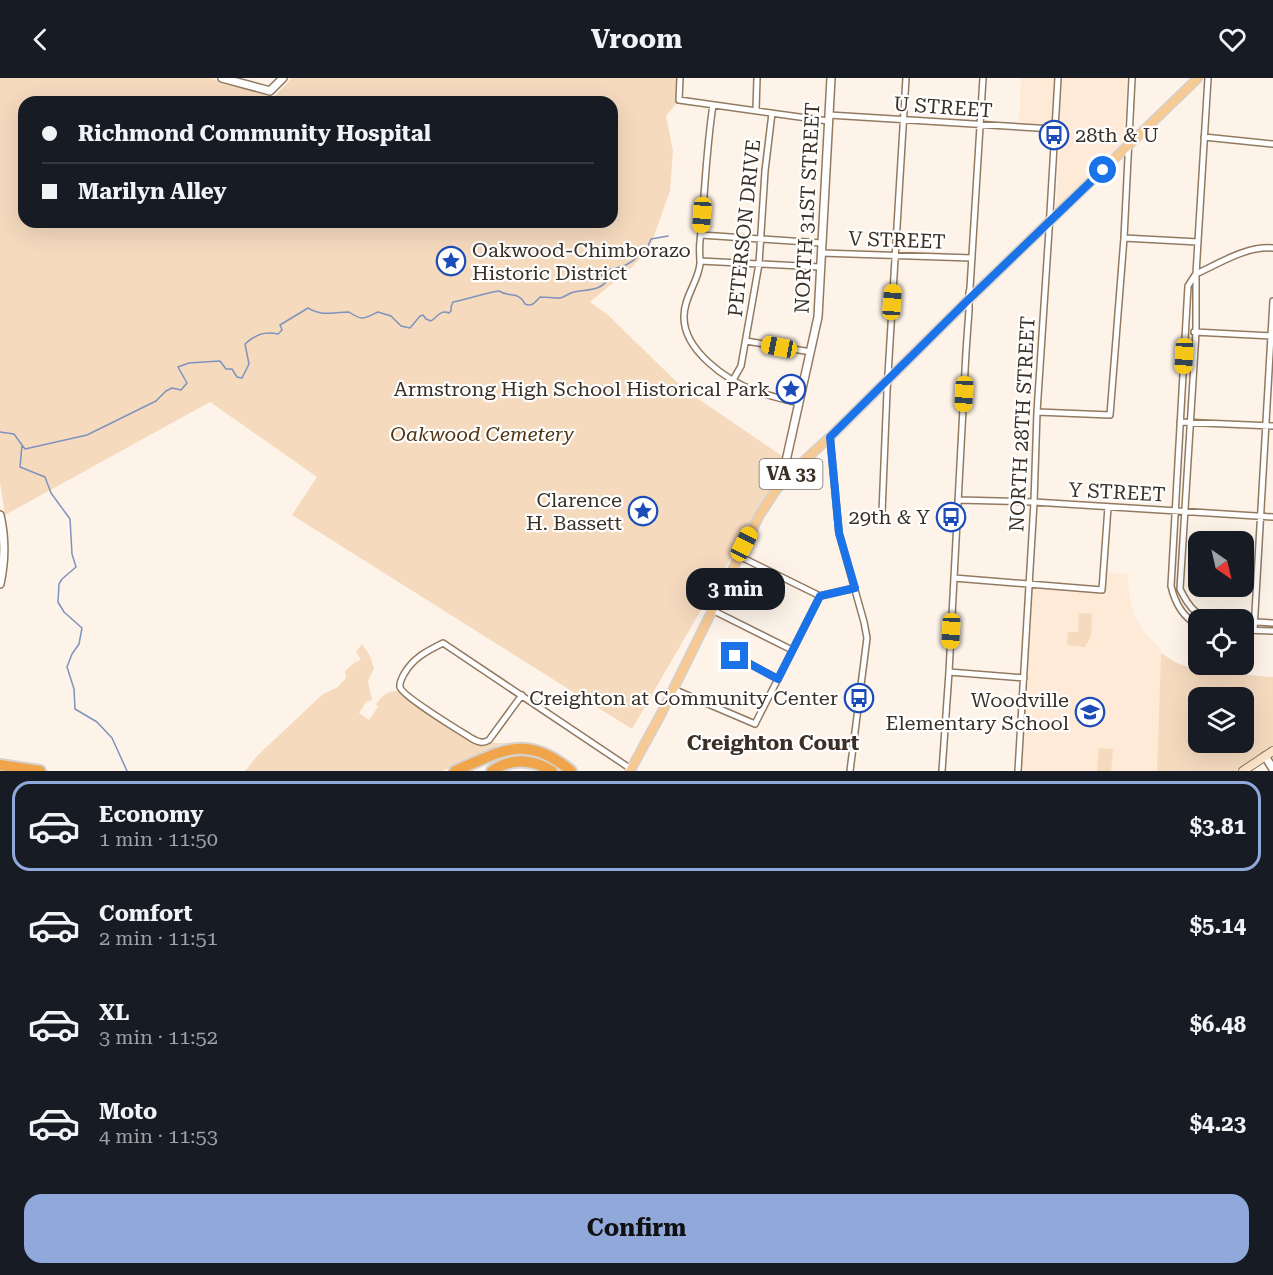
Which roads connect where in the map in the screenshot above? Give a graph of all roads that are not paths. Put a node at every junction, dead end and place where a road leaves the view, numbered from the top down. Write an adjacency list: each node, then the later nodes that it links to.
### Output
1 (222, 78): 2 (street)
2 (283, 78)
3 (680, 78): 12 (street, U STREET)
4 (758, 78): 13 (street)
5 (831, 78): 15 (street, NORTH 31ST STREET)
6 (906, 78): 16 (street)
7 (983, 78): 17 (street)
8 (1058, 78): 18 (street, NORTH 28TH STREET)
9 (1132, 78): 20 (street)
10 (1198, 78): 20 (main road, VA 33)
11 (1208, 78): 19 (street)
12 (713, 105): 13 (street, U STREET); 23 (street)
13 (756, 110): 14 (street, U STREET)
14 (772, 113): 15 (street, U STREET); 25 (street, PETERSON DRIVE)
15 (829, 118): 16 (street, U STREET); 27 (street, NORTH 31ST STREET)
16 (903, 119): 17 (street, U STREET); 30 (street)
17 (980, 125): 18 (street, U STREET); 31 (street)
18 (1054, 129): 22 (street, NORTH 28TH STREET)
19 (1204, 137): 21 (street); 26 (street)
20 (1129, 144): 22 (main road, VA 33); 24 (street)
21 (1273, 144)
22 (1049, 222): 36 (main road, VA 33); 46 (street, NORTH 28TH STREET)
23 (701, 235): 25 (street); 32 (street)
24 (1124, 238): 26 (street); 46 (street)
25 (761, 239): 27 (street); 33 (street, PETERSON DRIVE)
26 (1198, 242): 35 (street)
27 (822, 243): 29 (street, NORTH 31ST STREET)
28 (1273, 248): 35 (street)
29 (821, 253): 30 (street, V STREET); 34 (street, NORTH 31ST STREET)
30 (895, 255): 31 (street, V STREET); 44 (street)
31 (972, 258): 36 (street)
32 (700, 261): 33 (street); 43 (street)
33 (759, 264): 34 (street); 41 (street, PETERSON DRIVE)
34 (820, 267): 42 (street, NORTH 31ST STREET)
35 (1196, 274): 38 (street); 39 (street)
36 (968, 300): 44 (main road, VA 33); 52 (street)
37 (1273, 302): 40 (street)
38 (1186, 331): 39 (street); 47 (street)
39 (1196, 332): 40 (street); 48 (street)
40 (1272, 336): 49 (street)
41 (746, 340): 42 (street); 43 (street, PETERSON DRIVE)
42 (811, 352): 45 (street, NORTH 31ST STREET)
43 (733, 380): 45 (street)
44 (887, 381): 50 (main road, VA 33); 57 (street)
45 (799, 402): 51 (street, NORTH 31ST STREET)
46 (1037, 412): 53 (street, NORTH 28TH STREET)
47 (1180, 422): 48 (street); 55 (street)
48 (1190, 422): 49 (street); 56 (street)
49 (1270, 426): 59 (street)
50 (830, 437): 51 (main road, VA 33); 65 (street)
51 (783, 481): 61 (main road, VA 33)
52 (958, 500): 53 (street, Y STREET); 62 (street)
53 (1034, 502): 54 (street, Y STREET); 64 (street, NORTH 28TH STREET)
54 (1108, 507): 55 (street, Y STREET); 64 (street)
55 (1175, 510): 56 (street, Y STREET); 69 (street)
56 (1184, 511): 59 (street, Y STREET); 67 (street)
57 (882, 513)
58 (0, 516): 63 (street)
59 (1260, 516): 60 (street, Y STREET); 70 (street)
60 (1273, 517)
61 (739, 556): 66 (street); 68 (main road, VA 33)
62 (954, 578): 64 (street); 76 (street)
63 (0, 584)
64 (1028, 584): 78 (street, NORTH 28TH STREET)
65 (855, 588): 66 (street); 91 (street)
66 (820, 596): 74 (street)
67 (1193, 609)
68 (712, 610): 74 (street); 79 (main road, VA 33)
69 (1188, 617)
70 (1254, 622): 71 (street)
71 (1273, 623)
72 (1254, 630): 73 (street)
73 (1273, 631)
74 (792, 650): 77 (street)
75 (735, 656): 77 (street)
76 (949, 672): 78 (street); 92 (street)
77 (779, 676): 79 (street)
78 (1024, 678): 93 (street, NORTH 28TH STREET)
79 (673, 689): 85 (main road, VA 33)
80 (522, 696): 80 (street); 85 (street)
81 (1273, 751): 82 (main road)
82 (1265, 756): 84 (street); 94 (main road)
83 (0, 765): 86 (highway)
84 (1273, 769)
85 (630, 770)
86 (40, 771)
87 (455, 771): 90 (highway)
88 (492, 771): 89 (highway)
89 (552, 771)
90 (571, 771)
91 (850, 771)
92 (942, 771)
93 (1018, 771)
94 (1243, 771)

